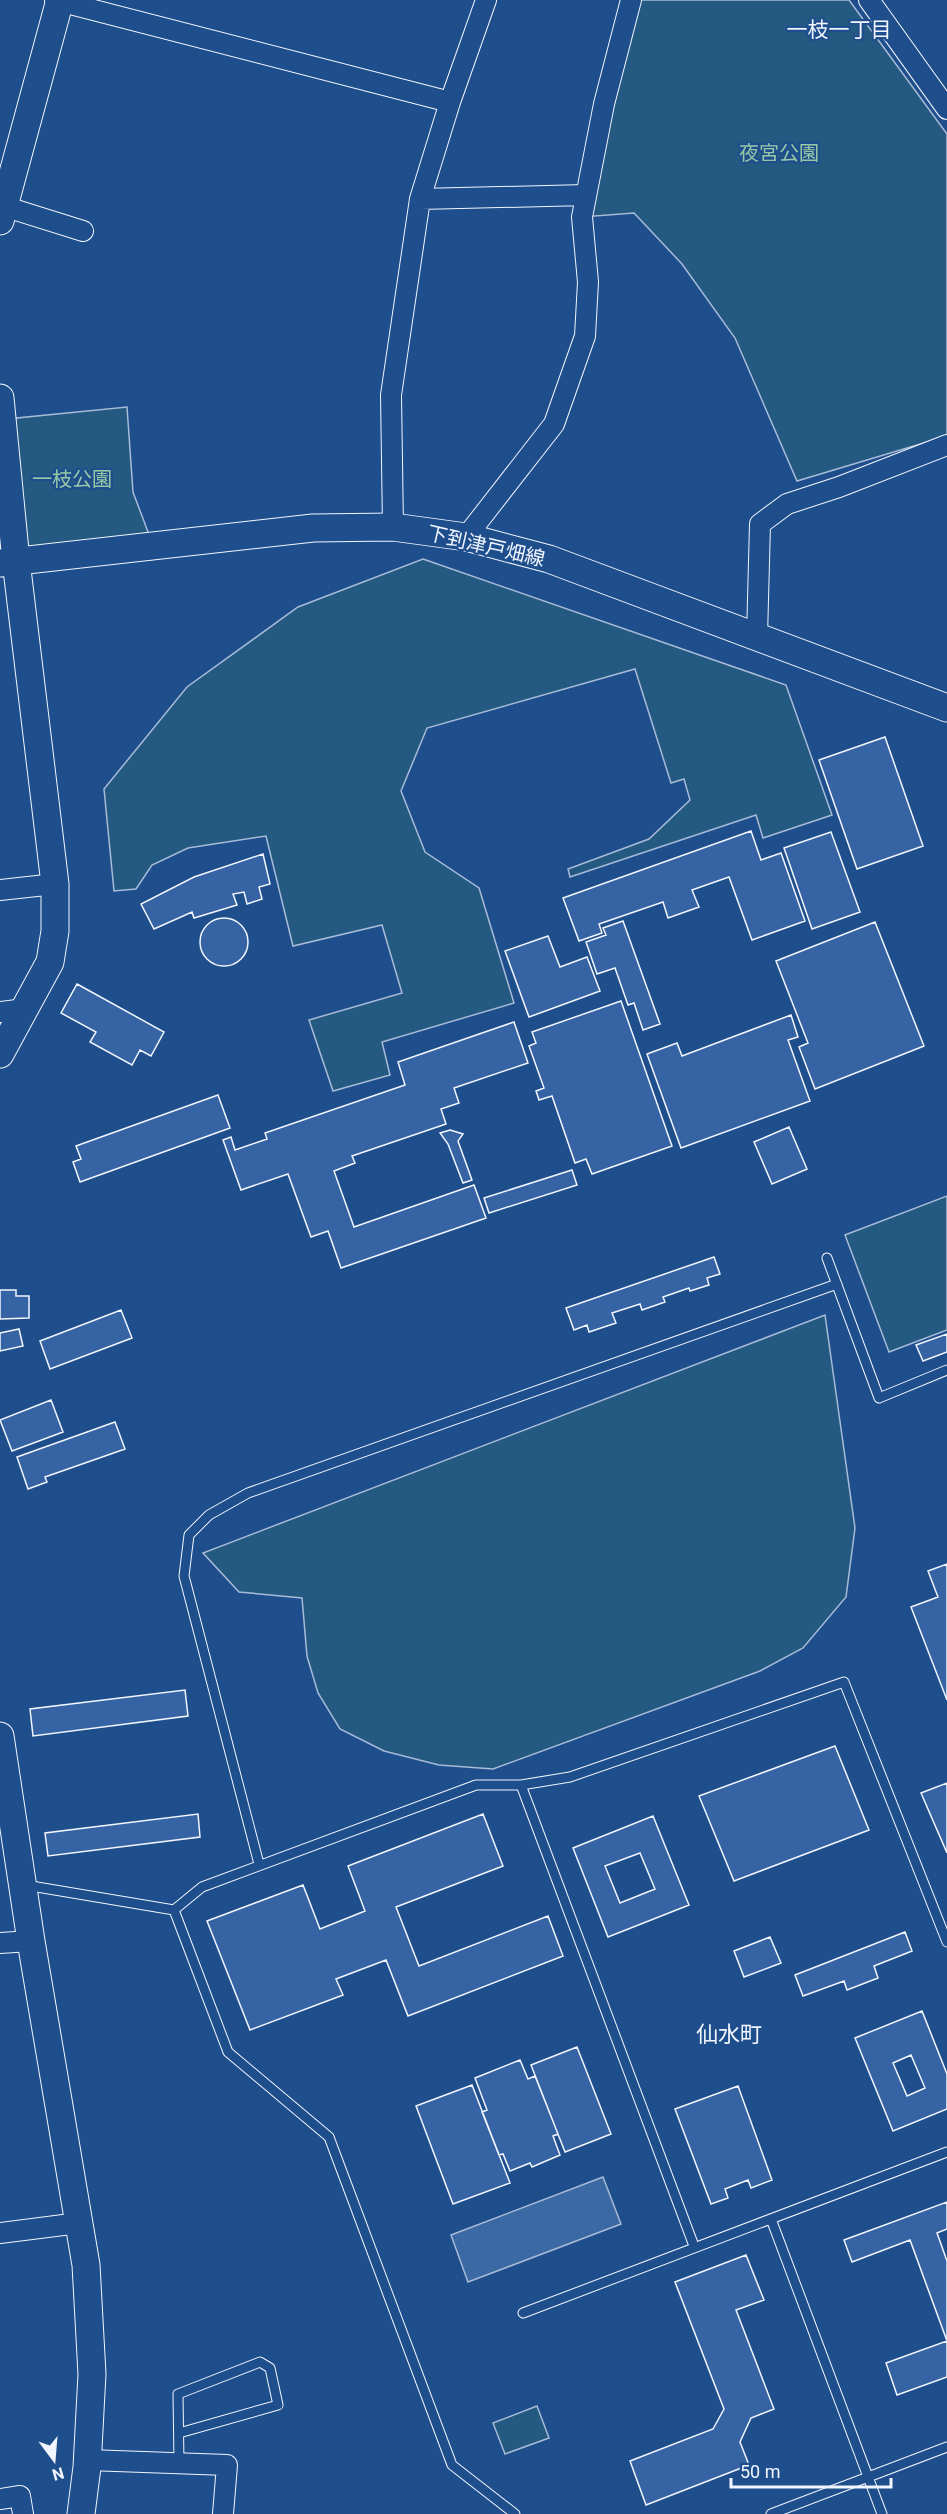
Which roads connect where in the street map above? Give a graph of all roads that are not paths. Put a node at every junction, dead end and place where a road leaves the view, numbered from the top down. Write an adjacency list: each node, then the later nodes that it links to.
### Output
1 (58, 0): 5 (street); 9 (street)
2 (486, 0): 5 (street)
3 (631, 0): 7 (street)
4 (869, 0): 6 (street)
5 (450, 102): 8 (street)
6 (947, 109)
7 (586, 195): 8 (street); 14 (street)
8 (420, 199): 13 (street)
9 (1, 211): 10 (street)
10 (83, 231)
11 (0, 398): 15 (street)
12 (947, 445): 16 (street)
13 (393, 527): 14 (street, 下到津戸畑線); 15 (street, 下到津戸畑線)
14 (466, 537): 16 (street, 下到津戸畑線)
15 (8, 562): 18 (street)
16 (757, 637): 17 (street, 下到津戸畑線)
17 (947, 708)
18 (55, 884): 19 (street); 20 (street)
19 (0, 890)
20 (13, 1010): 21 (street)
21 (0, 1054)
22 (826, 1258): 23 (lane)
23 (837, 1284): 24 (lane); 27 (lane)
24 (947, 1370)
25 (0, 1736): 28 (street)
26 (521, 1785): 27 (lane); 31 (lane); 37 (lane)
27 (259, 1864): 29 (lane)
28 (22, 1885): 29 (lane); 30 (street)
29 (174, 1910): 48 (lane)
30 (31, 1941): 32 (street); 35 (street)
31 (947, 1942)
32 (0, 1943)
33 (947, 2152): 34 (lane)
34 (771, 2219): 37 (lane); 43 (lane)
35 (80, 2223): 36 (street); 41 (street)
36 (0, 2233)
37 (694, 2246): 38 (lane)
38 (523, 2313)
39 (179, 2433): 39 (lane); 42 (lane)
40 (947, 2447): 43 (lane)
41 (88, 2460): 42 (street); 46 (street)
42 (179, 2463): 47 (street)
43 (867, 2476): 49 (lane); 50 (lane)
44 (0, 2499): 45 (street)
45 (23, 2514)
46 (81, 2514)
47 (223, 2514)
48 (515, 2514)
49 (771, 2514)
50 (882, 2514)

